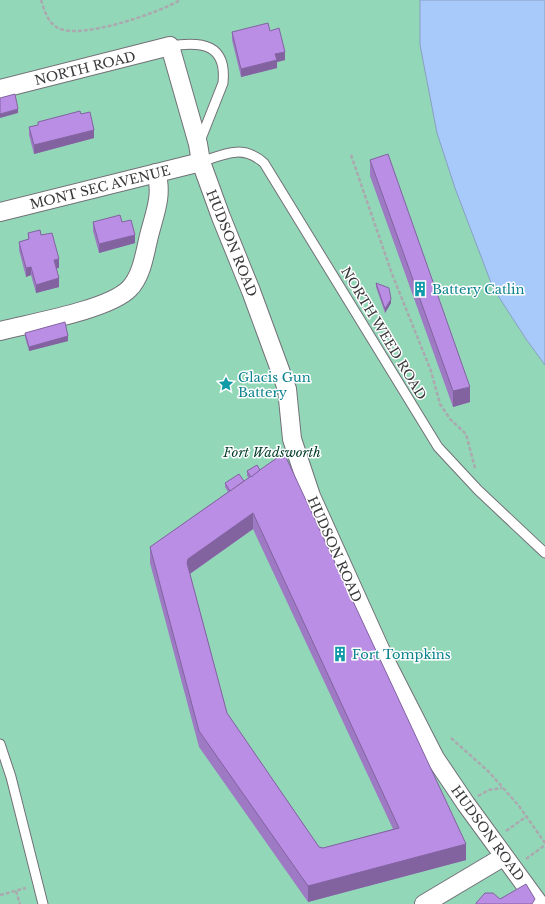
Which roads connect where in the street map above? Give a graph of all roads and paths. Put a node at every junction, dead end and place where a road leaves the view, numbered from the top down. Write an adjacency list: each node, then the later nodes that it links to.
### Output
1 (40, 0): 2 (path)
2 (180, 0)
3 (170, 46): 4 (street, NORTH ROAD); 5 (street, HUDSON ROAD); 5 (lane)
4 (0, 89)
5 (198, 144): 7 (street, HUDSON ROAD)
6 (351, 155): 11 (path)
7 (201, 162): 8 (street, MONT SEC AVENUE); 11 (lane, NORTH WEED ROAD); 20 (street, HUDSON ROAD)
8 (156, 173): 9 (street, MONT SEC AVENUE); 10 (street)
9 (0, 212)
10 (0, 331)
11 (478, 490): 12 (lane, NORTH WEED ROAD)
12 (545, 553)
13 (452, 738): 15 (path)
14 (0, 744): 26 (lane)
15 (502, 788): 16 (path); 17 (path)
16 (477, 797)
17 (526, 816): 18 (path); 19 (path)
18 (508, 830)
19 (545, 844): 21 (path)
20 (503, 857): 27 (street); 28 (street, HUDSON ROAD)
21 (529, 857)
22 (30, 887): 23 (path)
23 (16, 891): 24 (path); 25 (path)
24 (0, 895)
25 (20, 904)
26 (43, 904)
27 (424, 904)
28 (539, 904)

